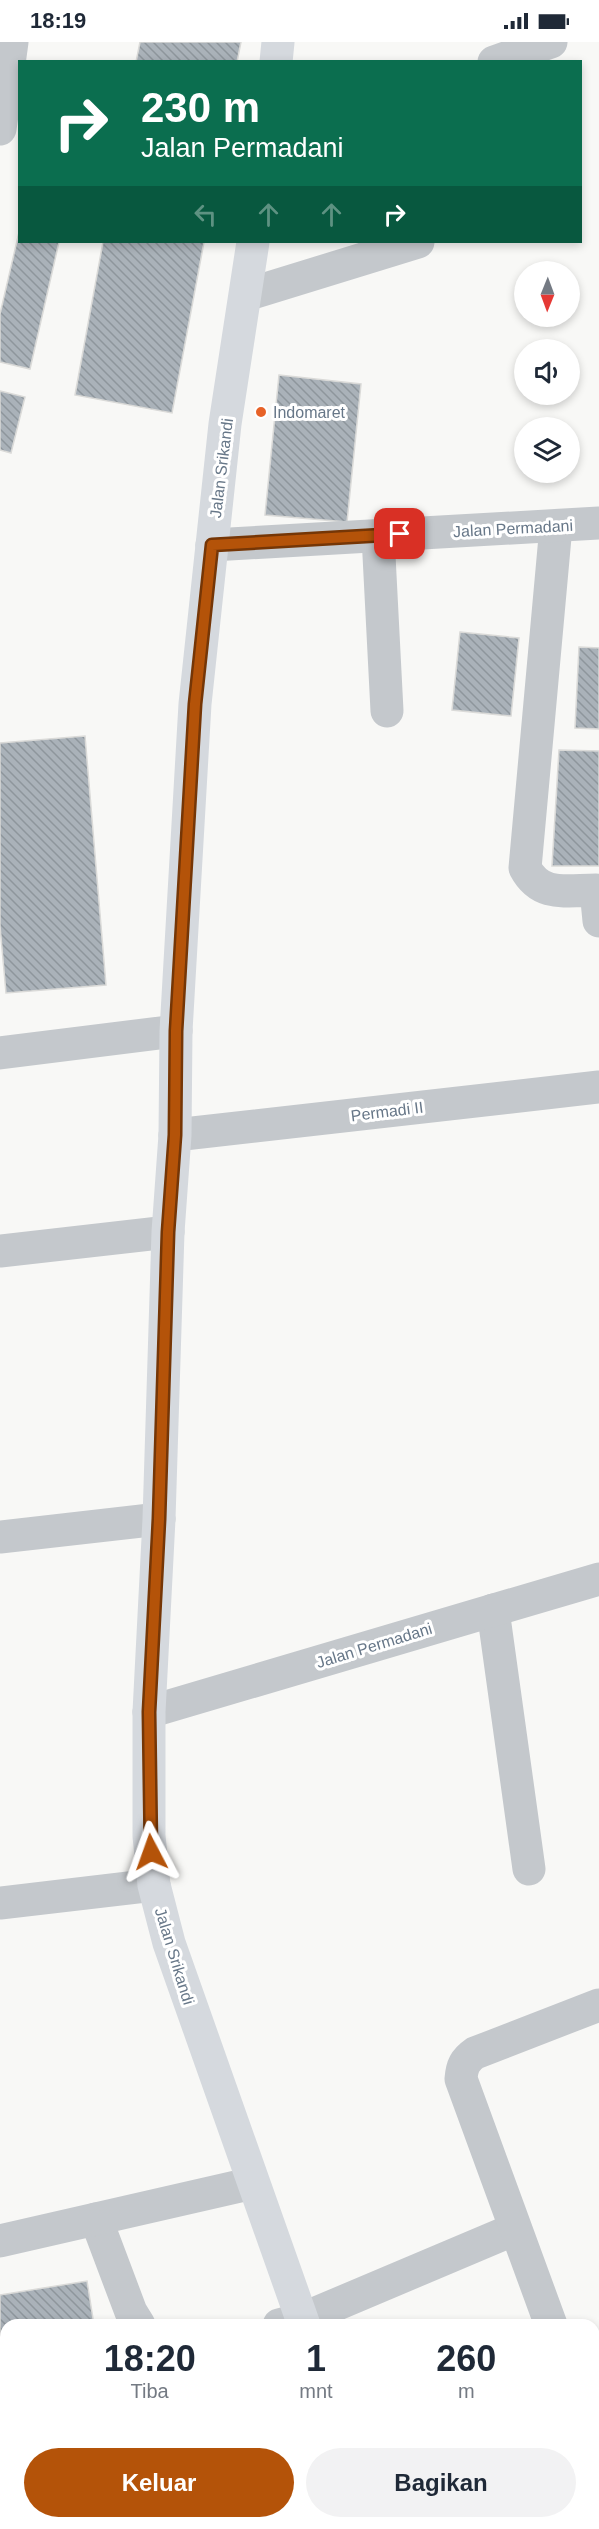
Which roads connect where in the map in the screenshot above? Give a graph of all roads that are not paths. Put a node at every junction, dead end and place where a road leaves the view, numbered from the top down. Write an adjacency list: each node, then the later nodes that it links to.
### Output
1 (12, 42): 6 (street)
2 (278, 42): 5 (main road)
3 (551, 42): 4 (street)
4 (507, 59)
5 (276, 60)
6 (0, 129)
7 (253, 243): 9 (main road, Jalan Srikandi)
8 (415, 243): 9 (street)
9 (246, 296): 13 (main road, Jalan Srikandi)
10 (599, 523): 11 (street, Jalan Permadani)
11 (556, 526): 12 (street, Jalan Permadani); 15 (street)
12 (378, 536): 13 (street, Jalan Permadani); 14 (street)
13 (212, 545): 16 (main road, Jalan Srikandi)
14 (387, 711)
15 (598, 900)
16 (176, 1031): 17 (street); 19 (main road, Jalan Srikandi)
17 (0, 1053)
18 (599, 1087): 19 (street, Permadi II)
19 (175, 1135): 20 (main road, Jalan Srikandi)
20 (168, 1232): 21 (street); 22 (main road, Jalan Srikandi)
21 (0, 1251)
22 (159, 1519): 23 (street); 26 (main road, Jalan Srikandi)
23 (0, 1537)
24 (599, 1580): 25 (street, Jalan Permadani)
25 (493, 1610): 26 (street, Jalan Permadani); 27 (street)
26 (149, 1712): 28 (main road, Jalan Srikandi)
27 (529, 1869)
28 (154, 1885): 29 (street); 31 (main road, Jalan Srikandi)
29 (0, 1903)
30 (599, 2005): 33 (street)
31 (253, 2183): 32 (street); 36 (main road, Jalan Srikandi)
32 (96, 2219): 34 (street); 35 (street)
33 (515, 2229): 37 (street); 38 (street)
34 (0, 2241)
35 (135, 2319)
36 (294, 2319)
37 (304, 2319)
38 (548, 2319)

